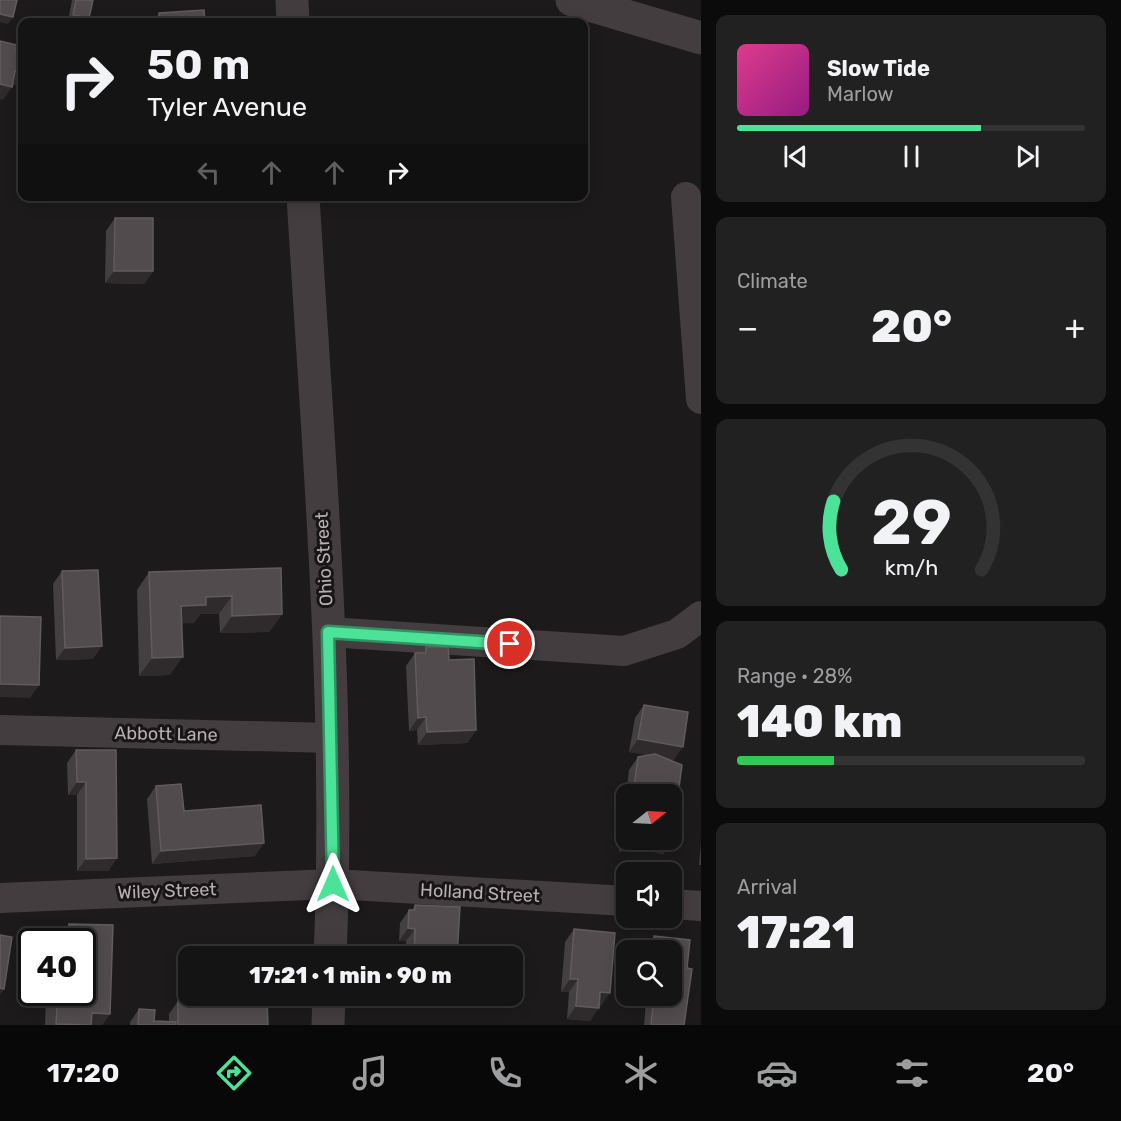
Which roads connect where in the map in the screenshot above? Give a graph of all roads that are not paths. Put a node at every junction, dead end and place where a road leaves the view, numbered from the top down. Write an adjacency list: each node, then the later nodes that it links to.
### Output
1 (292, 0): 3 (street)
2 (572, 0): 4 (street)
3 (293, 18)
4 (701, 38)
5 (686, 197): 7 (street)
6 (303, 201): 9 (street, Ohio Street)
7 (701, 399)
8 (701, 616): 9 (street)
9 (328, 632): 11 (street, Ohio Street)
10 (0, 730): 11 (street, Abbott Lane)
11 (332, 738): 12 (street, Ohio Street)
12 (333, 884): 13 (street, Wiley Street); 14 (street, Holland Street); 17 (street, Ohio Street)
13 (0, 898)
14 (616, 901)
15 (682, 905): 16 (street)
16 (701, 906)
17 (330, 946)
18 (329, 1006): 19 (street)
19 (328, 1025)

